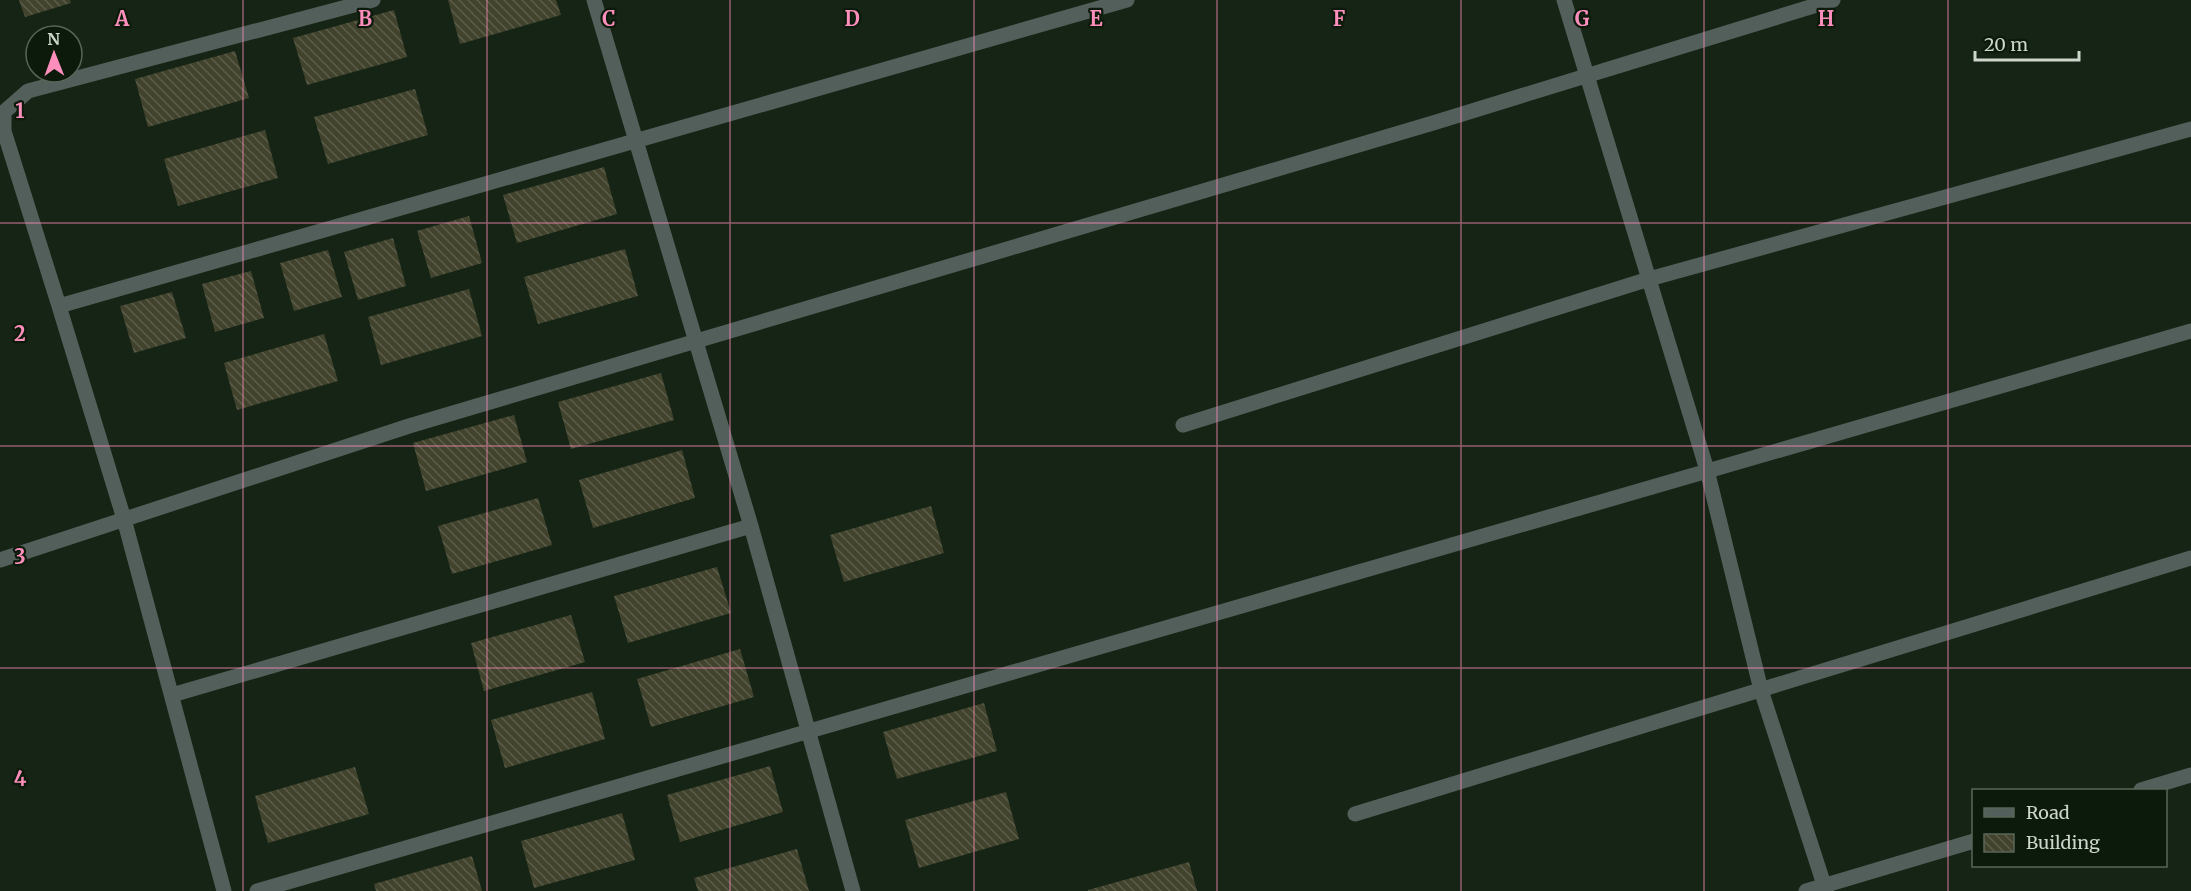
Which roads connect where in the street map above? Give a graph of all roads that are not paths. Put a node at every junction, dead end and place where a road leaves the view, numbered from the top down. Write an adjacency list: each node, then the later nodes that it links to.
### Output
1 (373, 0): 10 (street)
2 (594, 0): 8 (street)
3 (1127, 0): 8 (street)
4 (1564, 0): 6 (street)
5 (1833, 0): 6 (street)
6 (1588, 75): 9 (street); 12 (street)
7 (2191, 129): 9 (street)
8 (636, 142): 10 (street); 12 (street)
9 (1649, 279): 13 (street); 14 (street)
10 (59, 306): 15 (street)
11 (2191, 331): 14 (street)
12 (697, 340): 15 (street); 16 (street)
13 (1183, 425)
14 (1707, 470): 19 (street); 21 (street)
15 (124, 519): 18 (street); 20 (street)
16 (751, 526): 20 (street); 21 (street)
17 (2191, 558): 19 (street)
18 (0, 560)
19 (1761, 690): 24 (street); 26 (street)
20 (172, 695): 27 (street)
21 (809, 733): 28 (street); 29 (street)
22 (2191, 775): 23 (street)
23 (2143, 789)
24 (1355, 814)
25 (1972, 842): 26 (street)
26 (1825, 889): 30 (street)
27 (224, 891)
28 (257, 891)
29 (853, 891)
30 (1806, 891)

